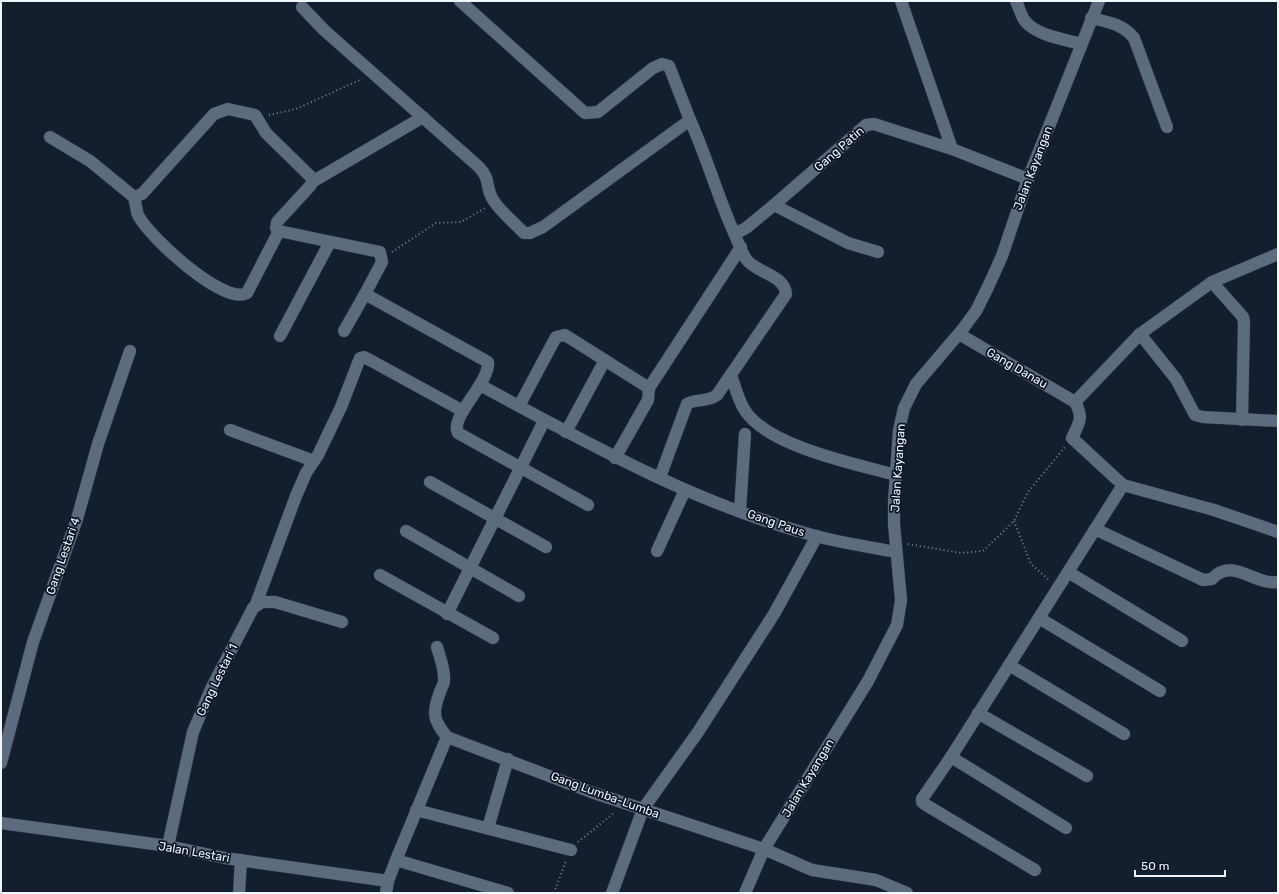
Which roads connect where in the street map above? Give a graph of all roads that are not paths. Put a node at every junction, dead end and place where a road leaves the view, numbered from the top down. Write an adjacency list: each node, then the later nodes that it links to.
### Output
1 (460, 1): 9 (street)
2 (901, 1): 12 (street)
3 (1016, 1): 7 (street)
4 (1099, 1): 6 (street, Jalan Kayangan)
5 (302, 7): 8 (street)
6 (1092, 18): 7 (street, Jalan Kayangan); 10 (street)
7 (1081, 44): 13 (street, Jalan Kayangan)
8 (423, 117): 9 (street); 14 (street)
9 (690, 120): 18 (street)
10 (1168, 127)
11 (50, 137): 15 (street)
12 (952, 149): 13 (street, Gang Patin); 16 (street, Gang Patin)
13 (1028, 179): 26 (street, Jalan Kayangan)
14 (312, 182): 15 (street); 17 (street)
15 (134, 197): 17 (street)
16 (774, 205): 18 (street, Gang Patin); 21 (street)
17 (280, 231): 19 (street)
18 (735, 234): 20 (street)
19 (330, 242): 24 (street); 28 (street)
20 (741, 247): 31 (street); 33 (street)
21 (878, 252)
22 (1278, 254): 23 (street)
23 (1212, 282): 27 (street); 37 (street)
24 (365, 294): 25 (street); 32 (street)
25 (344, 331)
26 (958, 334): 34 (street, Gang Danau); 46 (street, Jalan Kayangan)
27 (1140, 334): 34 (street); 37 (street)
28 (280, 336)
29 (130, 351): 76 (street, Gang Lestari 4)
30 (605, 360): 33 (street); 35 (street); 41 (street)
31 (731, 375): 46 (street); 47 (street)
32 (480, 385): 35 (street, Gang Paus); 36 (street)
33 (649, 388): 43 (street)
34 (1075, 402): 49 (street)
35 (519, 406): 38 (street, Gang Paus)
36 (463, 411): 44 (street, Gang Lestari 1); 45 (street)
37 (1242, 420): 39 (street)
38 (544, 421): 41 (street, Gang Paus); 45 (street)
39 (1278, 421)
40 (230, 430): 44 (street)
41 (566, 432): 43 (street, Gang Paus)
42 (745, 434): 52 (street)
43 (615, 458): 47 (street, Gang Paus)
44 (314, 461): 66 (street, Gang Lestari 1)
45 (520, 468): 51 (street); 53 (street)
46 (896, 475): 59 (street, Jalan Kayangan)
47 (660, 477): 50 (street, Gang Paus)
48 (430, 482): 53 (street)
49 (1123, 485): 54 (street); 56 (street)
50 (685, 490): 52 (street, Gang Paus); 60 (street)
51 (588, 505)
52 (740, 510): 57 (street, Gang Paus)
53 (495, 518): 58 (street); 61 (street)
54 (1096, 529): 62 (street); 64 (street)
55 (406, 531): 61 (street)
56 (1278, 532)
57 (817, 536): 59 (street, Gang Paus); 83 (street)
58 (546, 547)
59 (896, 547): 89 (street, Jalan Kayangan)
60 (657, 551)
61 (470, 567): 65 (street); 67 (street)
62 (1068, 572): 68 (street); 71 (street)
63 (380, 575): 67 (street)
64 (1278, 582)
65 (519, 596)
66 (256, 604): 69 (street); 88 (street, Gang Lestari 1)
67 (447, 614): 70 (street)
68 (1039, 618): 73 (street); 74 (street)
69 (342, 622)
70 (493, 638)
71 (1182, 641)
72 (437, 647): 78 (street)
73 (1009, 665): 75 (street); 77 (street)
74 (1160, 691)
75 (978, 713): 79 (street); 82 (street)
76 (6, 720): 81 (street, Gang Lestari 4)
77 (1124, 734)
78 (448, 737): 80 (street, Gang Lumba-Lumba); 84 (street)
79 (950, 757): 87 (street); 93 (street)
80 (508, 759): 83 (street, Gang Lumba-Lumba); 86 (street)
81 (1, 763)
82 (1087, 776)
83 (643, 809): 89 (street, Gang Lumba-Lumba); 97 (street)
84 (416, 810): 86 (street); 92 (street)
85 (1, 823): 88 (street, Jalan Lestari)
86 (488, 828): 90 (street)
87 (1066, 828)
88 (168, 846): 91 (street, Jalan Lestari)
89 (764, 849): 98 (street, Jalan Kayangan); 99 (street, Gang Lumba-Lumba)
90 (571, 850)
91 (241, 860): 94 (street, Jalan Lestari); 95 (street)
92 (396, 860): 94 (street); 96 (street)
93 (1035, 870)
94 (387, 887)
95 (239, 893)
96 (508, 893)
97 (612, 893)
98 (745, 893)
99 (906, 893)

